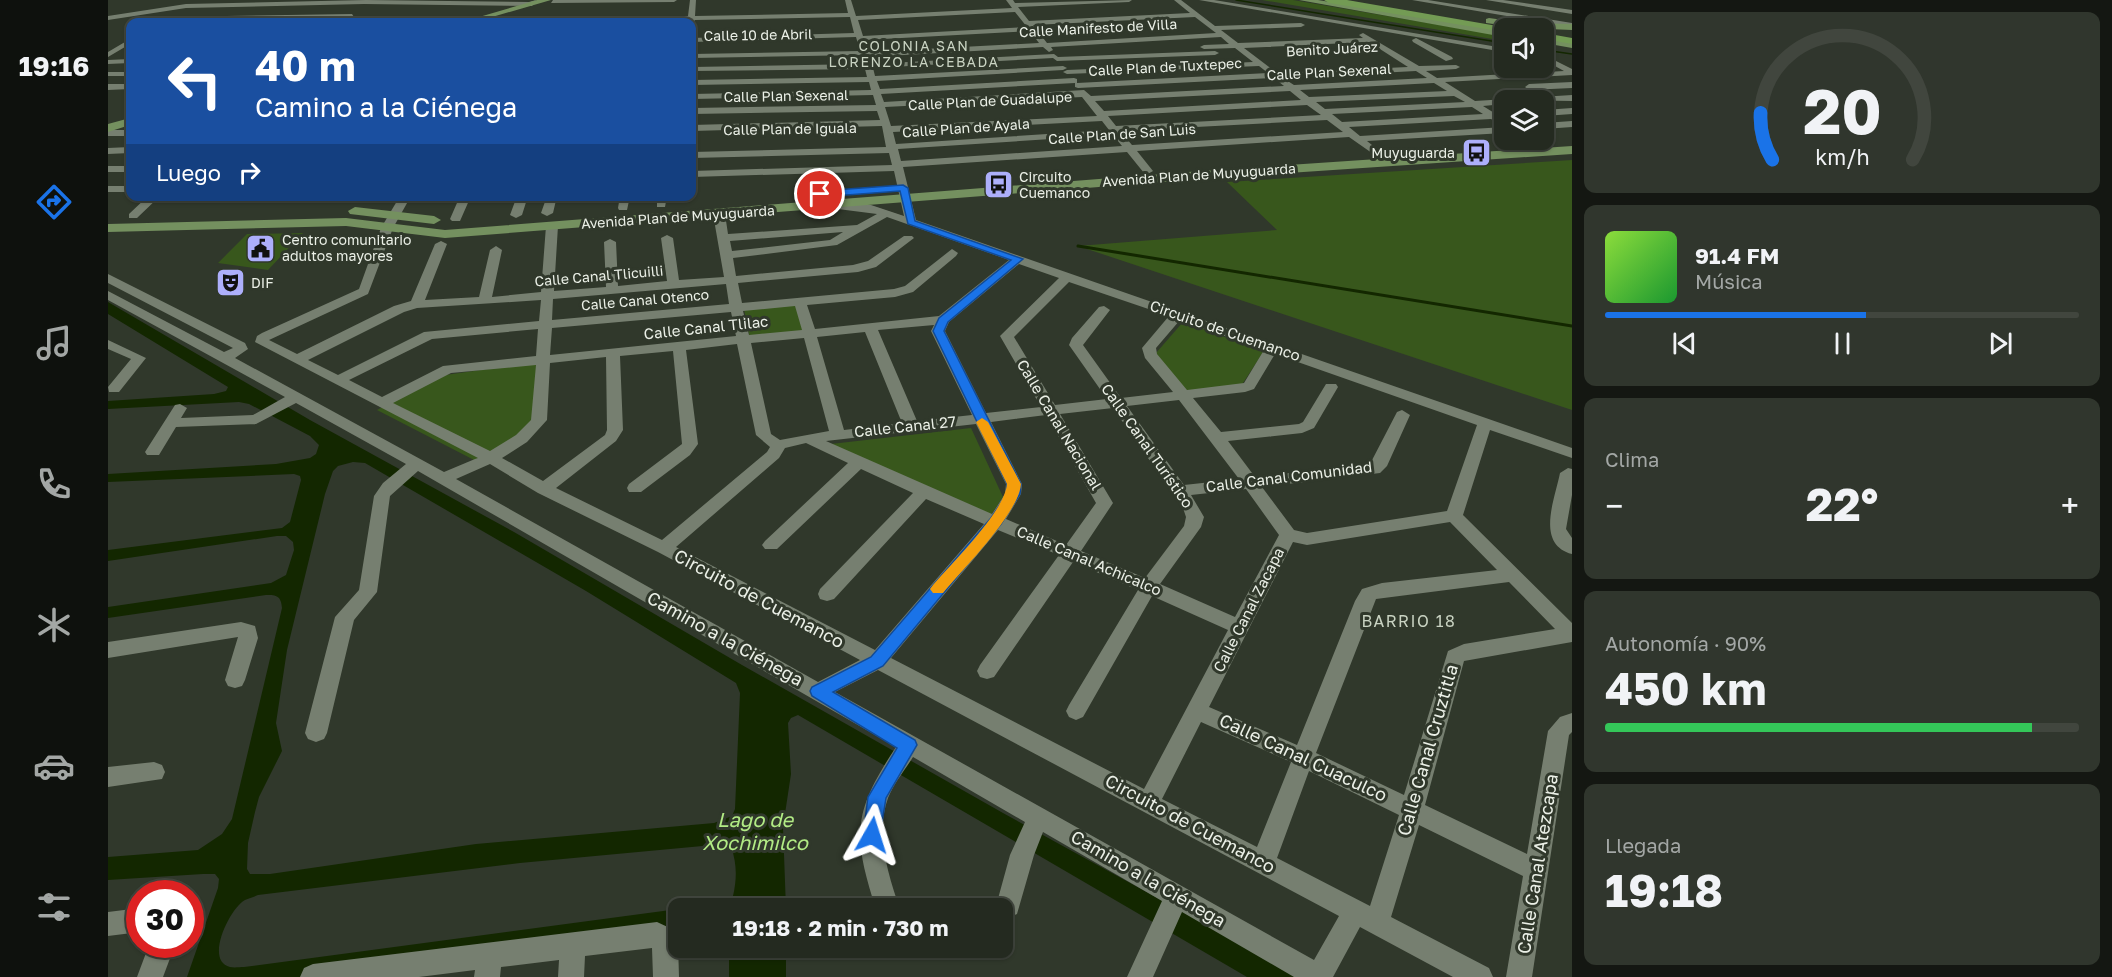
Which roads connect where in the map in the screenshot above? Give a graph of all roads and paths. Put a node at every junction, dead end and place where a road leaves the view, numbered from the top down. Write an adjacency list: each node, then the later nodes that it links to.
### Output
1 (193, 0): 20 (street)
2 (674, 0): 14 (street)
3 (693, 0): 27 (street)
4 (1129, 0): 52 (street)
5 (1202, 0): 29 (street)
6 (1303, 0): 65 (main road)
7 (1329, 0): 49 (highway)
8 (1342, 0): 55 (highway)
9 (1354, 0): 18 (highway)
10 (1362, 0): 18 (main road)
11 (1489, 0): 25 (street)
12 (1528, 0): 25 (street)
13 (533, 2): 14 (main road); 16 (street); 39 (main road)
14 (554, 3): 31 (street); 39 (main road)
15 (1452, 3): 18 (street); 62 (street)
16 (367, 4): 20 (street); 30 (street); 33 (street); 44 (street)
17 (1176, 4): 48 (street)
18 (1412, 4): 53 (main road)
19 (930, 5): 52 (street)
20 (186, 6): 30 (street); 36 (street)
21 (838, 6): 59 (street)
22 (919, 6): 23 (street)
23 (896, 7)
24 (885, 8): 59 (street)
25 (1542, 8): 34 (street)
26 (680, 9): 27 (street)
27 (692, 9): 28 (street); 47 (street)
28 (703, 9)
29 (1246, 9): 40 (street); 48 (street)
30 (178, 10): 43 (street)
31 (601, 10)
32 (544, 11): 39 (street)
33 (392, 12)
34 (1572, 12)
35 (1032, 13): 52 (street)
36 (136, 14): 41 (street); 42 (street)
37 (460, 14): 38 (street)
38 (495, 15): 39 (main road); 45 (main road)
39 (518, 16): 46 (street)
40 (1297, 17): 48 (street); 54 (street)
41 (108, 18)
42 (129, 18)
43 (167, 18)
44 (350, 18)
45 (483, 18)
46 (557, 18)
47 (693, 18)
48 (1201, 19): 52 (street); 54 (street); 69 (street)
49 (1444, 19): 64 (highway); 65 (highway)
50 (126, 20): 56 (street)
51 (1012, 20): 52 (street)
52 (1027, 21): 59 (street, Calle Manifesto de Villa); 59 (street); 59 (street); 69 (street, Calle Manifesto de Villa); 85 (street)
53 (1494, 22)
54 (1335, 23): 60 (street)
55 (1494, 23)
56 (118, 25)
57 (696, 25): 59 (street)
58 (844, 25): 59 (street)
59 (856, 25): 63 (street); 72 (street); 76 (street, Calle 10 de Abril); 84 (street); 96 (street)
60 (1346, 25): 67 (street); 68 (street)
61 (1554, 26): 62 (main road)
62 (1572, 26)
63 (869, 27)
64 (1494, 29)
65 (1487, 31): 66 (main road)
66 (1494, 31)
67 (1357, 32): 69 (street, Calle Manifesto de Villa); 73 (street)
68 (1408, 34): 75 (street); 83 (street)
69 (1226, 36): 80 (street)
70 (1554, 36): 71 (highway)
71 (1572, 39)
72 (696, 40)
73 (1371, 40): 77 (street); 80 (street)
74 (126, 46): 81 (street)
75 (1467, 48): 78 (street); 83 (street); 86 (street)
76 (696, 49)
77 (1386, 49): 79 (street); 89 (street)
78 (1494, 49)
79 (1363, 50)
80 (1244, 51): 85 (street); 94 (street)
81 (111, 53)
82 (1429, 53): 83 (street)
83 (1439, 53): 87 (street)
84 (696, 55)
85 (1054, 56): 96 (street); 100 (street)
86 (1491, 56)
87 (1449, 58)
88 (1554, 58): 92 (street)
89 (1404, 59): 90 (street, Benito Juárez); 99 (street)
90 (1380, 60)
91 (126, 61): 93 (street)
92 (1572, 61)
93 (108, 62)
94 (1261, 62): 100 (street); 101 (street)
95 (1555, 63): 102 (street)
96 (868, 66): 98 (street); 105 (street)
97 (1462, 67): 99 (street, Calle Plan de Tuxtepec)
98 (696, 69)
99 (1420, 69): 101 (street, Calle Plan de Tuxtepec); 106 (street)
100 (1065, 70): 105 (street); 108 (street)
101 (1274, 70): 108 (street, Calle Plan de Tuxtepec); 112 (street)
102 (1572, 72): 106 (street, Calle Plan Sexenal)
103 (108, 74): 104 (street)
104 (126, 74)
105 (872, 80): 107 (street); 115 (street)
106 (1437, 80): 112 (street, Calle Plan Sexenal); 114 (street)
107 (696, 83)
108 (1076, 83): 115 (street, Calle Plan de Tuxtepec); 117 (street)
109 (1572, 85): 113 (street)
110 (108, 87): 111 (street)
111 (126, 87)
112 (1289, 87): 117 (street, Calle Plan Sexenal); 120 (street)
113 (1524, 87)
114 (1458, 91): 120 (street); 122 (street)
115 (876, 92): 116 (street, Calle Plan de Tuxtepec); 123 (street)
116 (696, 97)
117 (1086, 97): 123 (street, Calle Plan Sexenal); 127 (street)
118 (1572, 98): 119 (street)
119 (1554, 99)
120 (1306, 101): 127 (street); 128 (street)
121 (1494, 102): 122 (street, Calle Plan de Ayala)
122 (1473, 103): 128 (street, Calle Plan de Ayala); 129 (street)
123 (881, 107): 124 (street, Calle Plan Sexenal); 133 (street)
124 (696, 111)
125 (1572, 111): 126 (street)
126 (1554, 112)
127 (1100, 113): 133 (street); 140 (street)
128 (1324, 115): 135 (street); 140 (street, Calle Plan de Ayala)
129 (1493, 116): 135 (street)
130 (126, 118): 131 (main road)
131 (108, 123)
132 (126, 123): 137 (main road)
133 (886, 124): 138 (street); 147 (street)
134 (1572, 124): 136 (street)
135 (1338, 125): 143 (street)
136 (1554, 125)
137 (108, 128)
138 (696, 128)
139 (1494, 130): 143 (street, Calle Plan de San Luis)
140 (1114, 131): 147 (street, Calle Plan de Ayala); 149 (street)
141 (108, 133): 142 (street)
142 (126, 133)
143 (1353, 136): 149 (street, Calle Plan de San Luis); 154 (street)
144 (1554, 142): 145 (main road, Avenida Plan de Muyuguarda)
145 (1572, 143)
146 (696, 145): 147 (street, Calle Plan de Iguala)
147 (891, 146): 153 (street, Calle Plan de Ayala); 155 (street)
148 (1494, 146): 154 (main road, Avenida Plan de Muyuguarda)
149 (1128, 148): 155 (street, Calle Plan de San Luis); 158 (street)
150 (126, 150): 152 (street)
151 (1572, 150): 162 (main road, Avenida Plan de Muyuguarda)
152 (108, 151)
153 (696, 155)
154 (1379, 155): 158 (main road, Avenida Plan de Muyuguarda)
155 (897, 166): 159 (street, Calle Plan de San Luis); 162 (street)
156 (108, 169): 157 (street)
157 (126, 169)
158 (1148, 171): 162 (main road, Avenida Plan de Muyuguarda)
159 (696, 174)
160 (108, 189): 161 (street)
161 (126, 189)
162 (905, 193): 163 (main road, Avenida Plan de Muyuguarda); 171 (main road, Avenida Plan de Muyuguarda); 180 (street)
163 (696, 200)
164 (150, 201): 176 (street)
165 (403, 201): 173 (street)
166 (464, 201): 178 (street)
167 (521, 201): 175 (street)
168 (551, 201): 179 (street)
169 (661, 201): 170 (main road, Avenida Plan de Muyuguarda)
170 (624, 202): 179 (main road, Avenida Plan de Muyuguarda)
171 (813, 207): 172 (street, Circuito de Cuemanco); 174 (main road, Avenida Plan de Muyuguarda)
172 (886, 213): 180 (street, Circuito de Cuemanco); 183 (street)
173 (395, 214): 176 (main road, Avenida Plan de Muyuguarda); 178 (main road, Avenida Plan de Muyuguarda); 182 (street)
174 (719, 214): 179 (main road, Avenida Plan de Muyuguarda); 185 (street)
175 (516, 215): 178 (main road, Avenida Plan de Muyuguarda); 179 (main road, Avenida Plan de Muyuguarda)
176 (133, 216): 177 (main road, Avenida Plan de Muyuguarda)
177 (108, 217)
178 (456, 219)
179 (549, 220): 182 (main road, Avenida Plan de Muyuguarda); 199 (street)
180 (911, 222): 192 (street, Circuito de Cuemanco)
181 (108, 228): 182 (main road, Avenida Plan de Muyuguarda)
182 (387, 228): 216 (street, Circuito de Cuemanco)
183 (859, 228): 185 (street); 191 (street)
184 (667, 238): 196 (street)
185 (723, 238): 191 (street)
186 (908, 238): 195 (street, Calle Canal Tlicuilli)
187 (610, 242): 197 (street)
188 (441, 244): 202 (street)
189 (496, 250): 200 (street)
190 (952, 253): 201 (street, Calle Canal Otenco)
191 (726, 255): 195 (street)
192 (1018, 259): 193 (street, Circuito de Cuemanco); 206 (street)
193 (1068, 276): 205 (street, Circuito de Cuemanco); 226 (street, Calle Canal Nacional)
194 (108, 278): 215 (street)
195 (731, 280): 196 (street, Calle Canal Tlicuilli); 203 (street)
196 (674, 285): 197 (street, Calle Canal Tlicuilli)
197 (612, 290): 199 (street, Calle Canal Tlicuilli)
198 (108, 295): 215 (street, Camino a la Ciénega)
199 (549, 296): 200 (street, Calle Canal Tlicuilli); 207 (street)
200 (485, 301): 202 (street, Calle Canal Tlicuilli)
201 (801, 301): 203 (street, Calle Canal Otenco); 209 (street)
202 (416, 303): 216 (street, Calle Canal Tlicuilli)
203 (736, 307): 207 (street, Calle Canal Otenco); 210 (street)
204 (1104, 310): 224 (street, Calle Canal Turístico)
205 (1177, 315): 213 (street, Circuito de Cuemanco); 221 (street, Calle Canal Zacapa)
206 (943, 320): 208 (street, Calle Canal Tlilac); 228 (street)
207 (547, 324): 217 (street); 218 (street, Calle Canal Otenco)
208 (870, 328): 209 (street, Calle Canal Tlilac); 231 (street)
209 (809, 334): 210 (street, Calle Canal Tlilac); 232 (street)
210 (744, 340): 212 (street, Calle Canal Tlilac); 235 (street)
211 (108, 344): 220 (street)
212 (679, 347): 214 (street, Calle Canal Tlilac); 244 (street)
213 (1272, 348): 221 (street, Calle Canal 27); 230 (street, Circuito de Cuemanco)
214 (613, 353): 217 (street, Calle Canal Tlilac); 245 (street)
215 (224, 358): 222 (street, Camino a la Ciénega)
216 (297, 360): 218 (street, Circuito de Cuemanco)
217 (542, 361): 223 (street, Calle Canal Tlilac); 238 (street)
218 (338, 380): 223 (street, Circuito de Cuemanco)
219 (1331, 387): 233 (street)
220 (114, 389)
221 (1182, 396): 224 (street, Calle Canal 27); 233 (street, Calle Canal Zacapa)
222 (292, 399): 229 (street); 240 (street, Camino a la Ciénega)
223 (383, 402): 238 (street, Circuito de Cuemanco)
224 (1117, 403): 226 (street, Calle Canal 27); 247 (street, Calle Canal Turístico)
225 (180, 408): 229 (street)
226 (1050, 411): 228 (street, Calle Canal 27); 254 (street, Calle Canal Nacional)
227 (1402, 415): 243 (street, Calle Canal Comunidad)
228 (980, 419): 231 (street, Calle Canal 27); 249 (street)
229 (171, 423): 236 (street)
230 (1485, 423): 237 (street, Circuito de Cuemanco); 248 (street)
231 (911, 426): 232 (street, Calle Canal 27)
232 (838, 435): 234 (street, Calle Canal 27)
233 (1217, 437): 243 (street, Calle Canal Zacapa)
234 (806, 438): 235 (street, Calle Canal 27); 239 (street, Calle Canal Achicalco)
235 (779, 445): 252 (street)
236 (153, 452)
237 (1572, 453)
238 (491, 458): 242 (street); 245 (street, Circuito de Cuemanco)
239 (858, 463): 246 (street, Calle Canal Achicalco); 251 (street)
240 (412, 468): 242 (street, Camino a la Ciénega); 268 (street)
241 (1568, 473): 253 (street)
242 (442, 479): 264 (street, Camino a la Ciénega)
243 (1252, 483): 247 (street, Calle Canal Comunidad); 250 (street, Calle Canal Zacapa)
244 (635, 488)
245 (544, 489): 252 (street, Circuito de Cuemanco)
246 (924, 490): 249 (street, Calle Canal Achicalco); 257 (street)
247 (1180, 491): 256 (street, Calle Canal Turístico)
248 (1454, 516): 250 (street); 255 (street)
249 (996, 521): 254 (street, Calle Canal Achicalco); 261 (street)
250 (1288, 535): 258 (street, Calle Canal Zacapa)
251 (771, 545)
252 (664, 548): 261 (street, Circuito de Cuemanco)
253 (1572, 548)
254 (1069, 554): 256 (street, Calle Canal Achicalco); 262 (street, Calle Canal Nacional)
255 (1514, 575): 259 (street); 270 (street)
256 (1149, 586): 258 (street, Calle Canal Achicalco); 265 (street, Calle Canal Turístico)
257 (827, 594)
258 (1239, 627): 266 (street, Calle Canal Zacapa)
259 (1572, 635): 274 (street, Calle Canal Cruztitla)
260 (108, 650): 263 (street)
261 (877, 662): 264 (street); 273 (street, Circuito de Cuemanco)
262 (987, 671)
263 (235, 680)
264 (818, 691): 269 (street, Camino a la Ciénega)
265 (1076, 711)
266 (1198, 711): 270 (street, Calle Canal Cuaculco); 273 (street, Calle Canal Zacapa)
267 (1572, 722): 277 (street, Calle Canal Atezcapa)
268 (316, 733)
269 (907, 748): 275 (street, Camino a la Ciénega); 279 (street)
270 (1302, 757): 274 (street, Calle Canal Cuaculco); 276 (street)
271 (154, 772): 272 (street)
272 (108, 777)
273 (1149, 802): 276 (street, Circuito de Cuemanco)
274 (1412, 809): 277 (street, Calle Canal Cuaculco); 283 (street, Calle Canal Cruztitla)
275 (1036, 821): 278 (street, Camino a la Ciénega); 280 (street)
276 (1263, 861): 281 (street, Circuito de Cuemanco)
277 (1536, 870): 295 (street, Calle Canal Atezcapa)
278 (1176, 896): 292 (street); 293 (street, Camino a la Ciénega)
279 (884, 898)
280 (1010, 898)
281 (1354, 911): 283 (street, Circuito de Cuemanco); 293 (street)
282 (126, 922): 284 (street)
283 (1377, 922): 294 (street, Circuito de Cuemanco)
284 (108, 924)
285 (573, 947): 287 (street); 290 (street); 291 (street)
286 (157, 958): 288 (street)
287 (488, 966): 289 (street)
288 (150, 977)
289 (313, 977)
290 (571, 977)
291 (666, 977)
292 (1140, 977)
293 (1319, 977)
294 (1480, 977)
295 (1520, 977)

